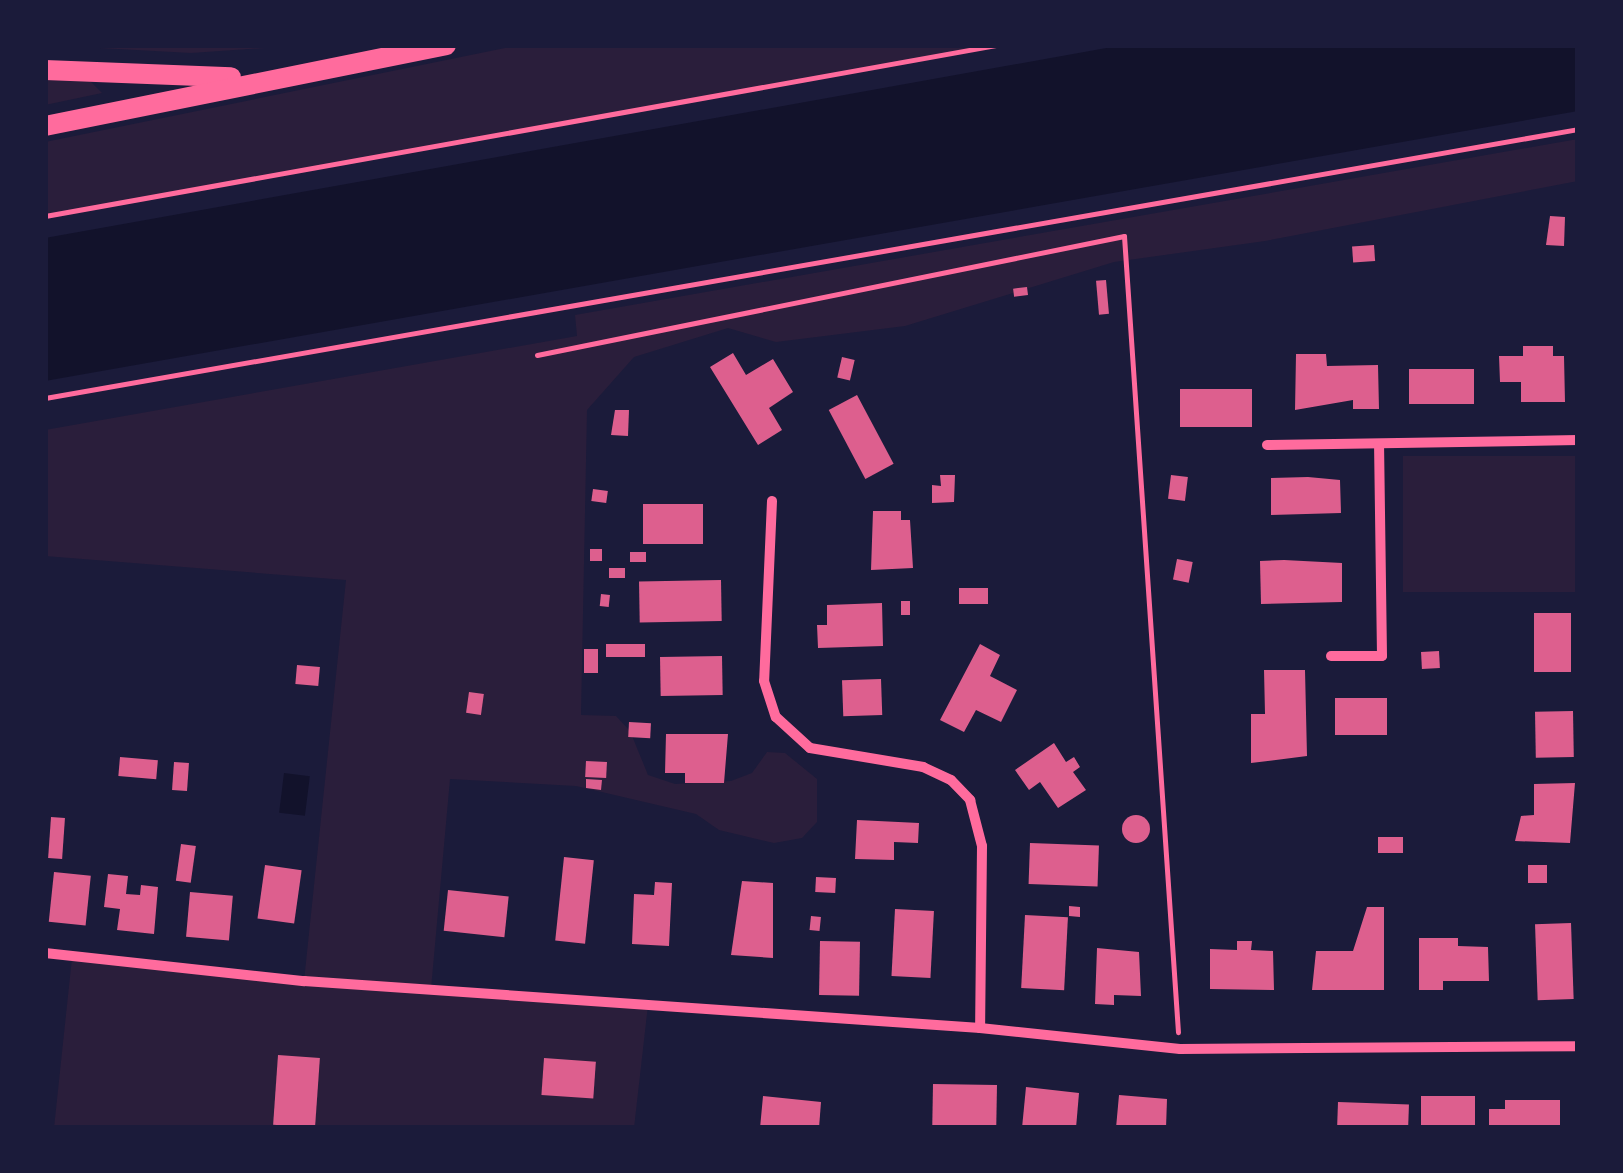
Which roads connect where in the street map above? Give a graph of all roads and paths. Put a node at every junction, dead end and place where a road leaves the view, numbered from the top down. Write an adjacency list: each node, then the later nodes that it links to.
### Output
1 (446, 45): 4 (main road)
2 (996, 45): 7 (path)
3 (45, 70): 4 (main road)
4 (263, 78): 5 (main road)
5 (45, 126)
6 (1578, 129): 9 (path)
7 (45, 216)
8 (537, 355): 18 (path)
9 (45, 398)
10 (1578, 440): 12 (street)
11 (1266, 445): 12 (street)
12 (1378, 445): 14 (street)
13 (772, 501): 16 (street)
14 (1331, 656)
15 (45, 953): 16 (street)
16 (980, 1028): 18 (street)
17 (1578, 1046): 18 (street)
18 (1180, 1050)

